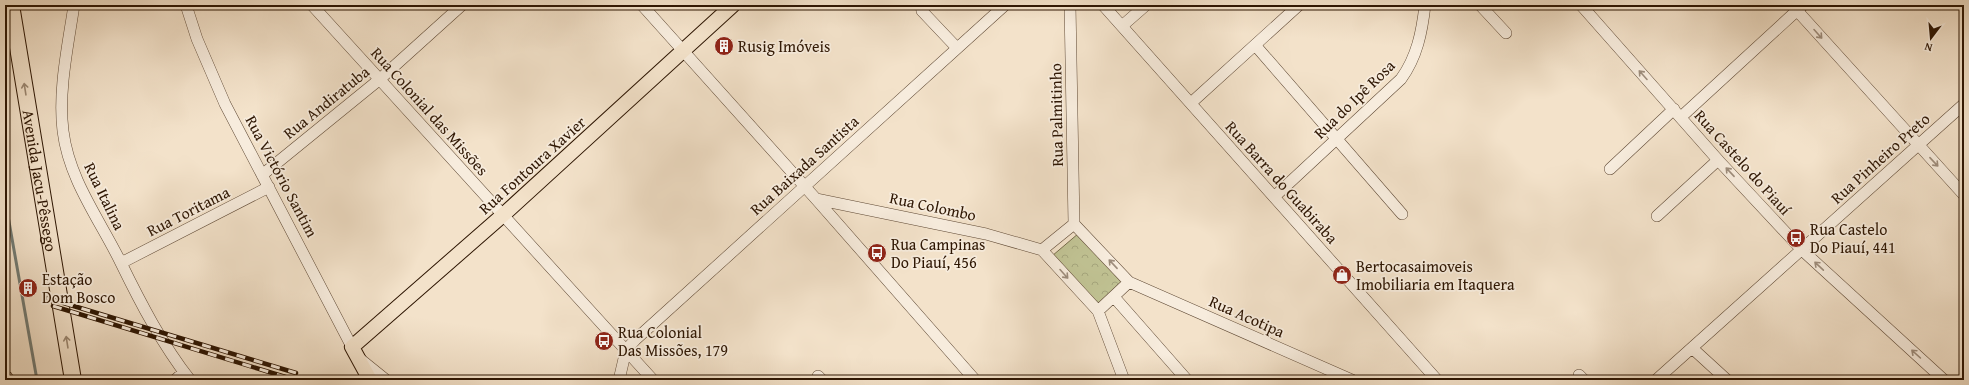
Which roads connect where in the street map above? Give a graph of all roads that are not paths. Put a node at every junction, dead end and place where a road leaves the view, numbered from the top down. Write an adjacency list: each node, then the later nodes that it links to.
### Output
1 (11, 5): 51 (highway, Avenida Jacu-Pêssego, one-way to 1)
2 (74, 5): 43 (street, Rua Italina)
3 (186, 5): 31 (street, Rua Victório Santim)
4 (312, 5): 23 (street, Rua Colonial das Missões)
5 (462, 5): 23 (street, Rua Andiratuba)
6 (642, 5): 22 (street)
7 (733, 5): 22 (main road, Rua Fontoura Xavier)
8 (921, 5): 21 (street)
9 (1004, 5): 21 (street, Rua Baixada Santista)
10 (1070, 5): 40 (street, Rua Palmitinho)
11 (1103, 5): 18 (street, Rua Barra do Guabiraba)
12 (1146, 5): 18 (street)
13 (1299, 5): 20 (street)
14 (1424, 5): 27 (street, Rua do Ipê Rosa)
15 (1480, 5): 19 (street)
16 (1581, 5): 26 (street, Rua Castelo do Piauí, one-way to 16)
17 (1798, 7): 26 (street); 28 (street, one-way to 28)
18 (1122, 26): 24 (street, Rua Barra do Guabiraba)
19 (1506, 33)
20 (1255, 45): 24 (street); 27 (street)
21 (957, 48): 32 (street, Rua Baixada Santista)
22 (682, 50): 32 (street); 38 (main road, Rua Fontoura Xavier)
23 (380, 79): 31 (street, Rua Andiratuba); 38 (street, Rua Colonial das Missões)
24 (1190, 103): 35 (street, Rua Barra do Guabiraba)
25 (1964, 104): 28 (street, Rua Pinheiro Preto)
26 (1678, 113): 29 (street, Rua Castelo do Piauí); 30 (street)
27 (1337, 138): 35 (street, Rua do Ipê Rosa); 37 (street)
28 (1918, 145): 34 (street, one-way to 34); 42 (street, Rua Pinheiro Preto)
29 (1718, 160): 39 (street); 42 (street, Rua Castelo do Piauí, one-way to 29)
30 (1610, 169)
31 (262, 175): 33 (street, Rua Victório Santim)
32 (804, 186): 36 (street); 48 (street, Rua Baixada Santista)
33 (269, 187): 43 (street, Rua Toritama); 49 (street, Rua Victório Santim)
34 (1964, 195)
35 (1274, 197): 61 (street, Rua Barra do Guabiraba)
36 (816, 198): 41 (street, Rua Colombo); 57 (street)
37 (1402, 214)
38 (503, 215): 48 (street, Rua Colonial das Missões); 49 (main road, Rua Fontoura Xavier)
39 (1657, 216)
40 (1074, 224): 41 (street); 44 (street, one-way to 40)
41 (1042, 250): 46 (street, one-way to 46)
42 (1802, 250): 47 (street, Rua Pinheiro Preto); 64 (street, Rua Castelo do Piauí, one-way to 42)
43 (121, 264): 50 (street, Rua Italina)
44 (1129, 282): 45 (street); 60 (street, Rua Acotipa)
45 (1114, 297): 46 (street); 59 (street)
46 (1098, 311): 58 (street)
47 (1692, 348): 62 (street, Rua Pinheiro Preto); 63 (street)
48 (626, 350): 55 (street); 56 (street, Rua Colonial das Missões)
49 (355, 352): 53 (main road, Rua Victório Santim); 54 (street, Rua Victório Santim)
50 (187, 376): 52 (street)
51 (73, 380)
52 (175, 380)
53 (370, 380)
54 (386, 380)
55 (619, 380)
56 (653, 380)
57 (975, 380)
58 (1124, 380)
59 (1187, 380)
60 (1352, 380)
61 (1437, 380)
62 (1656, 380)
63 (1727, 380)
64 (1944, 380)

